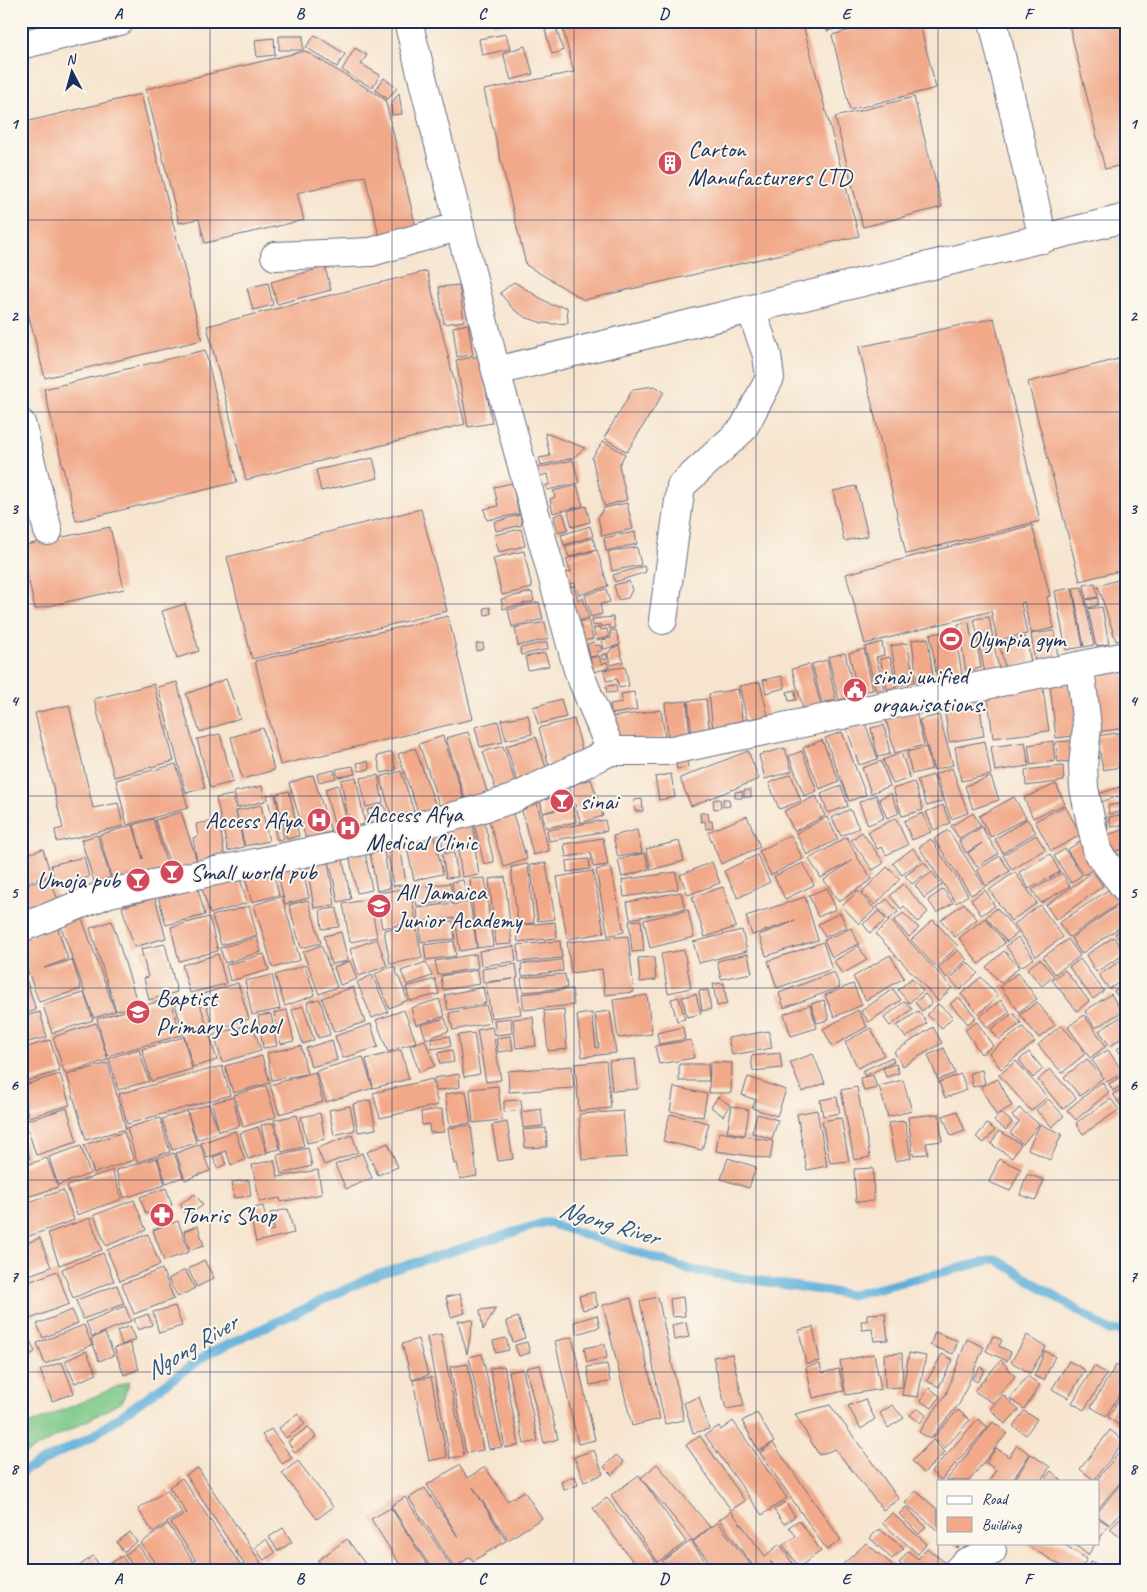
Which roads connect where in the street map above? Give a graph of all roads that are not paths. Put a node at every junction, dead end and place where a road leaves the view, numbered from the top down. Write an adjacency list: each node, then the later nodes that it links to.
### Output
1 (120, 21): 4 (street)
2 (408, 21): 6 (street)
3 (993, 21): 7 (street)
4 (21, 45)
5 (1126, 218): 7 (street)
6 (460, 226): 8 (street); 10 (street)
7 (1043, 239): 9 (street)
8 (275, 256)
9 (751, 310): 10 (street); 13 (street)
10 (496, 372): 16 (street)
11 (21, 423): 12 (street)
12 (48, 531)
13 (663, 620)
14 (1126, 656): 15 (street)
15 (1080, 666): 16 (street); 17 (street)
16 (611, 750): 18 (street)
17 (1126, 889)
18 (21, 928)
19 (992, 1552): 20 (street)
20 (957, 1571)

